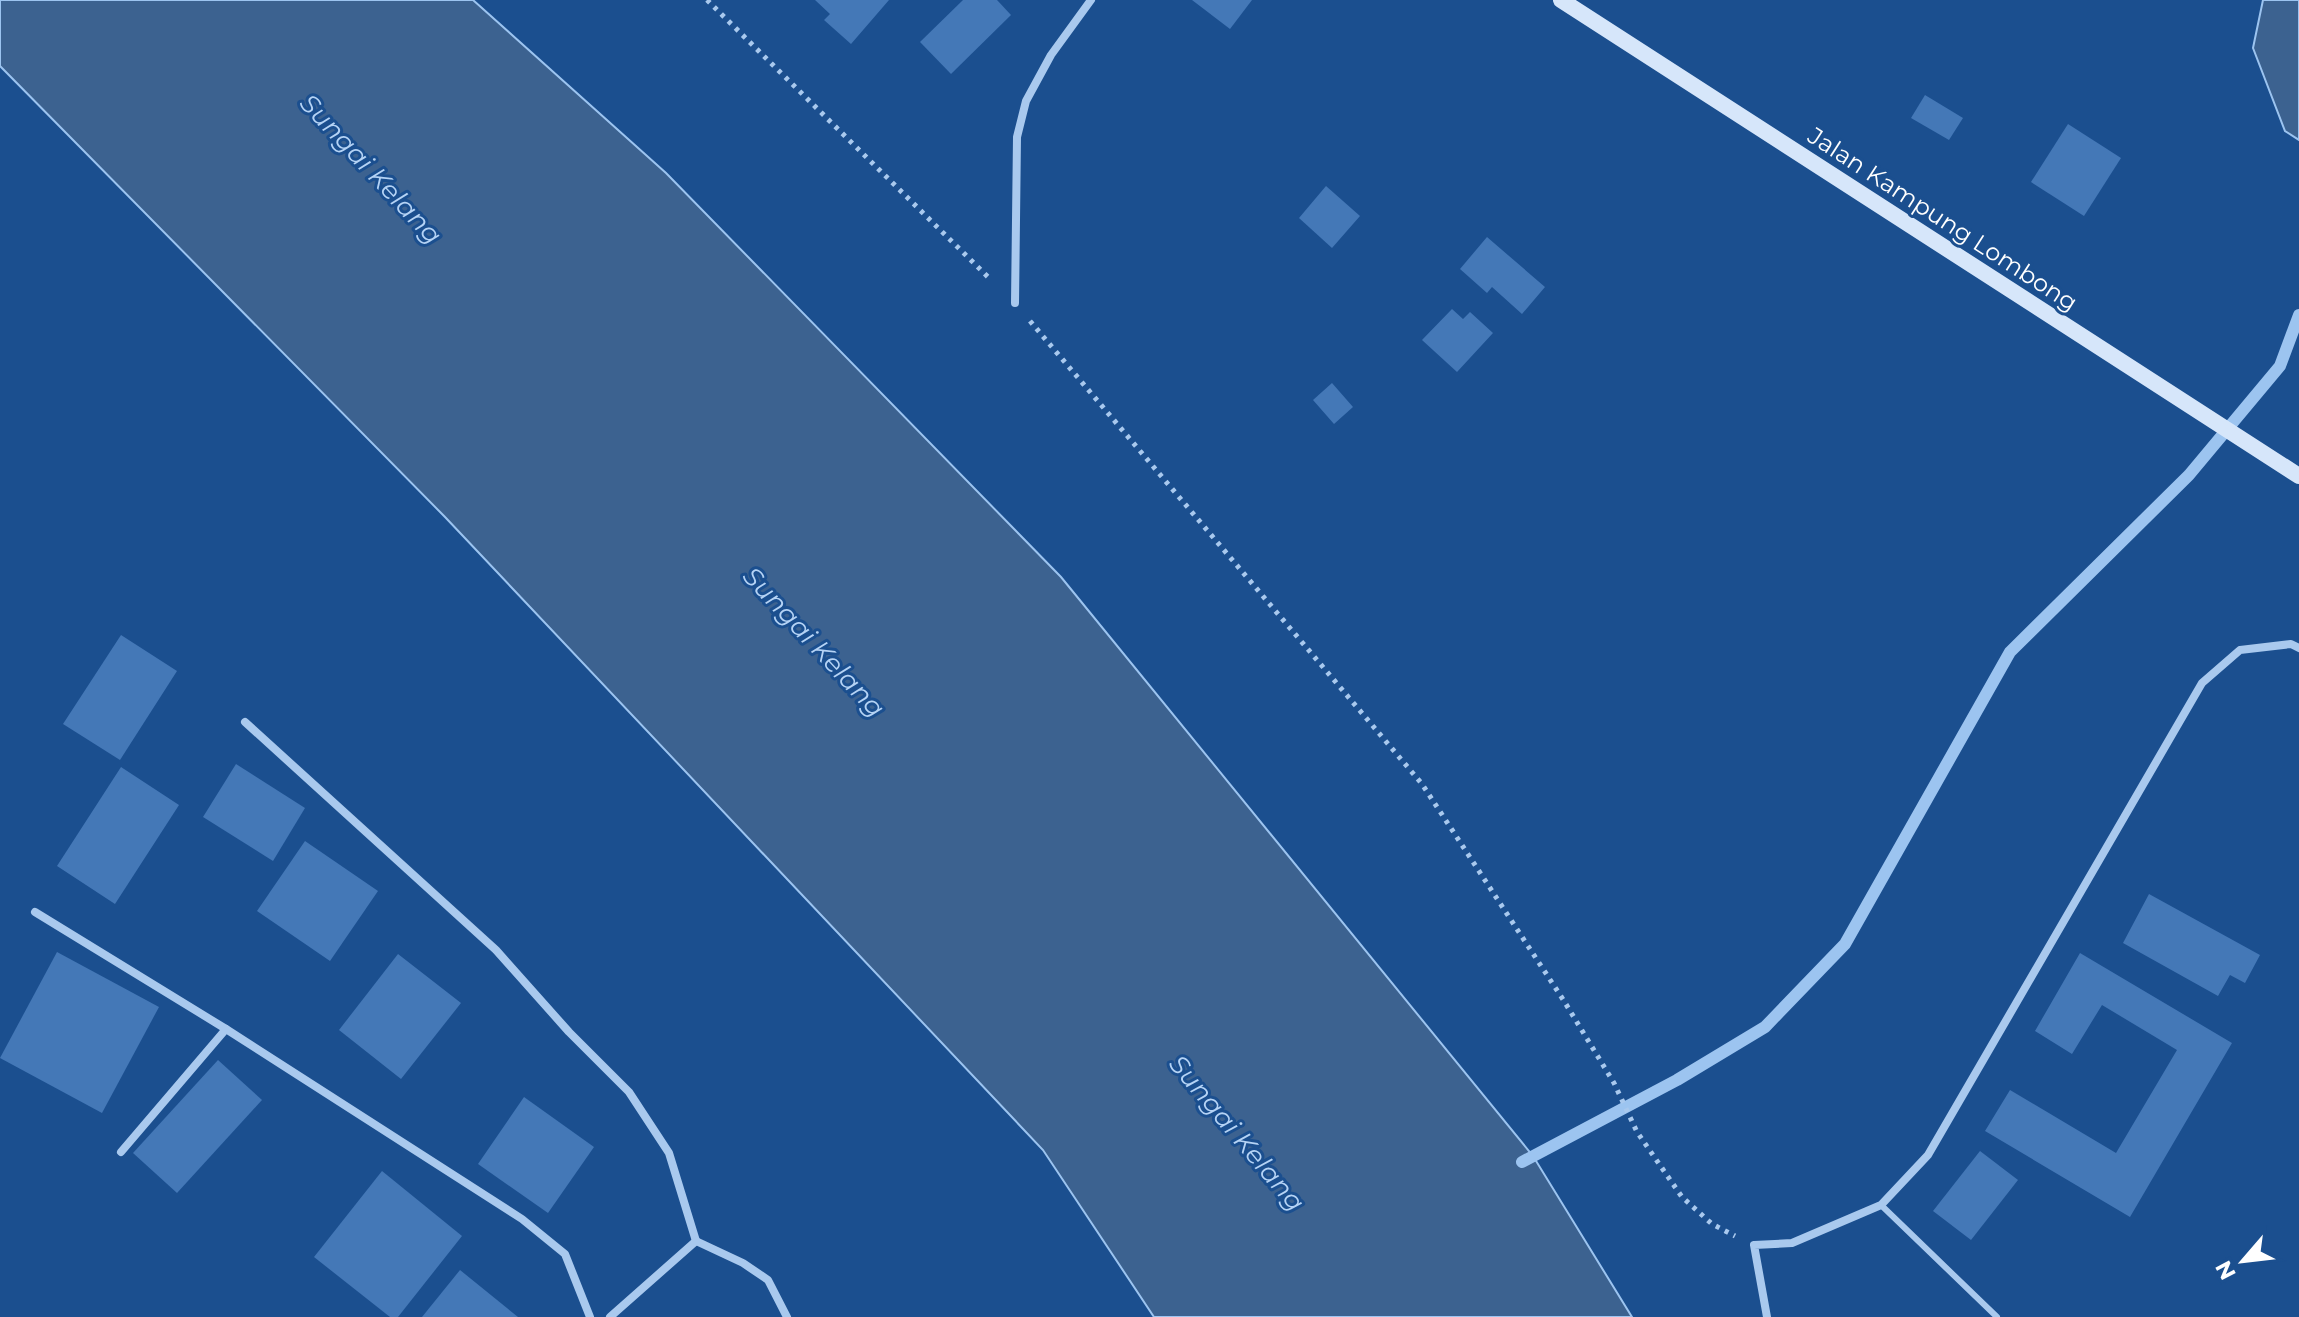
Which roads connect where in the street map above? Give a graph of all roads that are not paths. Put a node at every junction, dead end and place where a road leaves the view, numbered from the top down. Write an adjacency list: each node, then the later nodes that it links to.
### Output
1 (1091, 0): 3 (street)
2 (1561, 0): 4 (street, Jalan Kampung Lombong)
3 (1015, 303)
4 (2299, 476)
5 (2299, 648): 10 (street)
6 (245, 722): 11 (street)
7 (35, 912): 8 (street)
8 (226, 1029): 9 (street); 12 (street)
9 (121, 1152)
10 (1881, 1205): 15 (street); 16 (lane)
11 (696, 1241): 13 (street); 14 (street)
12 (590, 1317)
13 (610, 1317)
14 (787, 1317)
15 (1767, 1317)
16 (1997, 1317)

